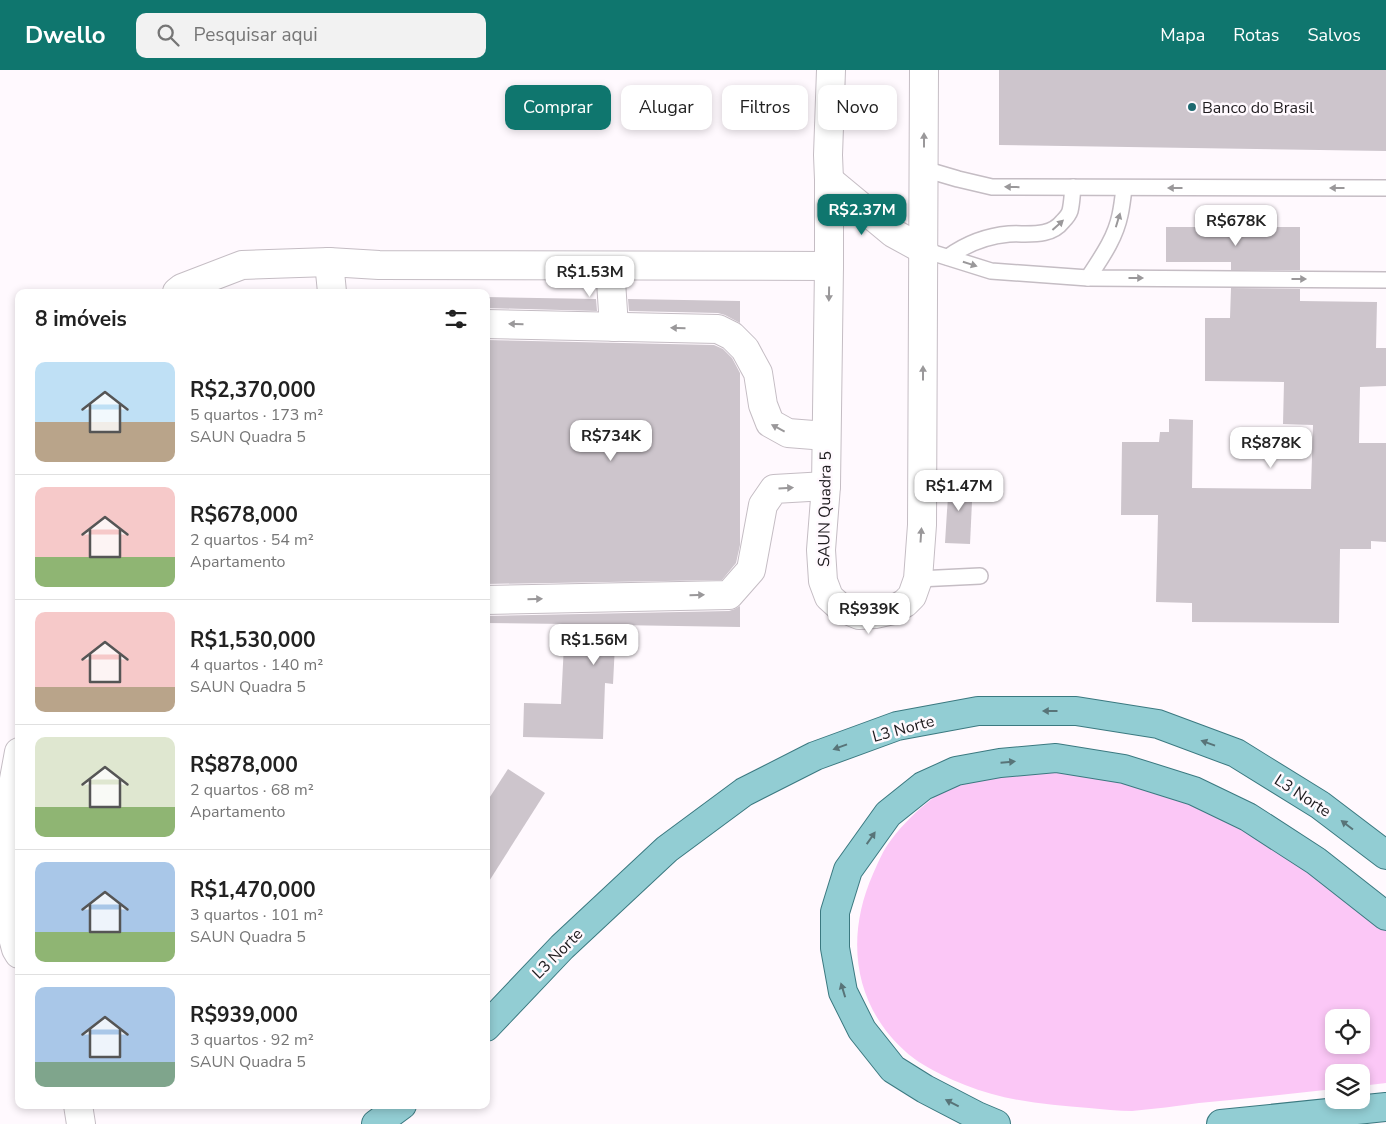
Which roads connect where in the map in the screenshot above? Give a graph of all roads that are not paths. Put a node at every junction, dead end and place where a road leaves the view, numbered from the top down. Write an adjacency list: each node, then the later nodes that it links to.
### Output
1 (831, 70): 4 (street, SAUN Quadra 5)
2 (924, 70): 3 (street, SAUN Quadra 5, one-way to 2)
3 (924, 169): 5 (lane, one-way to 3); 8 (street, SAUN Quadra 5)
4 (830, 180): 8 (street); 11 (street, SAUN Quadra 5)
5 (1073, 187): 6 (lane); 8 (lane, one-way to 5)
6 (1124, 188): 7 (lane, one-way to 6); 12 (lane, one-way to 6)
7 (1386, 188)
8 (936, 253): 12 (lane, one-way to 12); 21 (street, SAUN Quadra 5, one-way to 8)
9 (329, 262): 10 (street); 14 (street); 15 (street)
10 (610, 266): 11 (street); 17 (street)
11 (829, 266): 18 (street, SAUN Quadra 5, one-way to 18)
12 (1088, 278): 13 (lane, one-way to 13)
13 (1386, 280)
14 (181, 289)
15 (332, 289)
16 (490, 324): 17 (street, one-way to 16)
17 (614, 327): 18 (street, one-way to 17)
18 (826, 436): 19 (street, SAUN Quadra 5)
19 (826, 486): 21 (street, SAUN Quadra 5); 22 (street, one-way to 19)
20 (980, 576): 21 (lane)
21 (918, 579)
22 (490, 600)
23 (15, 774): 25 (street)
24 (1386, 855): 28 (main road, L3 Norte, one-way to 28)
25 (1, 892): 27 (street)
26 (1386, 916): 34 (main road, one-way to 26)
27 (15, 945)
28 (490, 1023)
29 (1386, 1107): 35 (main road)
30 (79, 1109): 32 (street)
31 (397, 1109): 33 (main road)
32 (81, 1124)
33 (376, 1124)
34 (996, 1124)
35 (1221, 1124)

